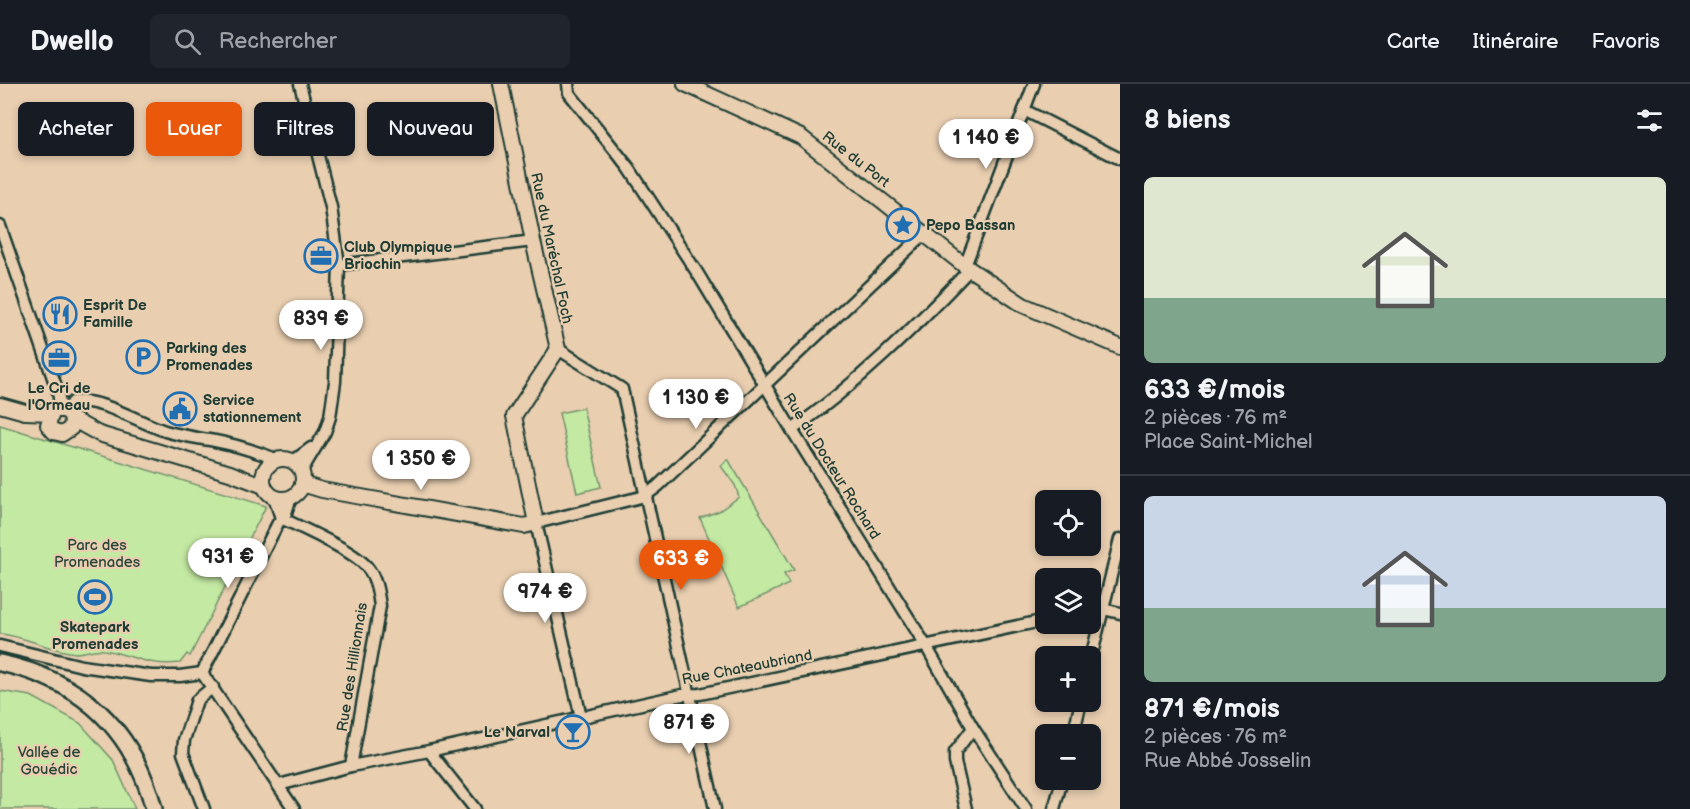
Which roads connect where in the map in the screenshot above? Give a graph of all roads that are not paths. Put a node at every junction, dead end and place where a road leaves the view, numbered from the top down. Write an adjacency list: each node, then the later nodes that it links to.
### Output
1 (300, 84): 11 (street)
2 (501, 84): 10 (street, Rue du Maréchal Foch)
3 (568, 84): 15 (street, Rue du Docteur Rochard)
4 (685, 84): 9 (street, Rue du Port)
5 (1034, 84): 6 (street)
6 (1024, 110): 7 (street); 12 (street)
7 (1120, 159)
8 (0, 226): 17 (street)
9 (924, 234): 12 (street, Rue du Port); 15 (street)
10 (533, 242): 11 (street); 14 (street, Rue du Maréchal Foch)
11 (339, 265): 19 (street)
12 (968, 267): 13 (street, Rue du Port); 18 (street)
13 (1120, 347)
14 (558, 349): 23 (street); 27 (street)
15 (765, 385): 18 (street, Rue du Docteur Rochard); 23 (street)
16 (0, 405): 17 (street)
17 (61, 418): 20 (street); 22 (street)
18 (792, 430): 33 (street, Rue du Docteur Rochard)
19 (319, 443): 20 (street); 21 (street)
20 (285, 461): 21 (street); 22 (street)
21 (302, 478): 25 (street); 27 (street)
22 (264, 479): 24 (street)
23 (645, 496): 27 (street); 39 (street)
24 (274, 497): 25 (street); 26 (street)
25 (291, 497): 26 (street)
26 (281, 518): 37 (street); 44 (street, Rue des Hillionnais)
27 (537, 523): 40 (street)
28 (1120, 539): 29 (street)
29 (1103, 609): 30 (street); 34 (street)
30 (1120, 613)
31 (1035, 622): 33 (street, Rue Chateaubriand)
32 (0, 646): 37 (street)
33 (926, 646): 39 (street, Rue Chateaubriand); 41 (street, Rue du Docteur Rochard)
34 (1094, 646)
35 (0, 663): 42 (main road)
36 (0, 671): 42 (main road)
37 (202, 673): 38 (street)
38 (213, 687): 45 (street); 48 (street)
39 (688, 693): 40 (street, Rue Chateaubriand); 51 (street)
40 (581, 717): 43 (street, Rue Chateaubriand)
41 (973, 728): 52 (street); 53 (street, Rue du Docteur Rochard)
42 (128, 749): 47 (main road)
43 (429, 751): 44 (street, Rue Chateaubriand); 50 (street)
44 (351, 766): 45 (street, Rue Chateaubriand)
45 (279, 785): 49 (street)
46 (1059, 790): 54 (street)
47 (154, 809)
48 (204, 809)
49 (294, 809)
50 (474, 809)
51 (715, 809)
52 (966, 809)
53 (1026, 809)
54 (1054, 809)

